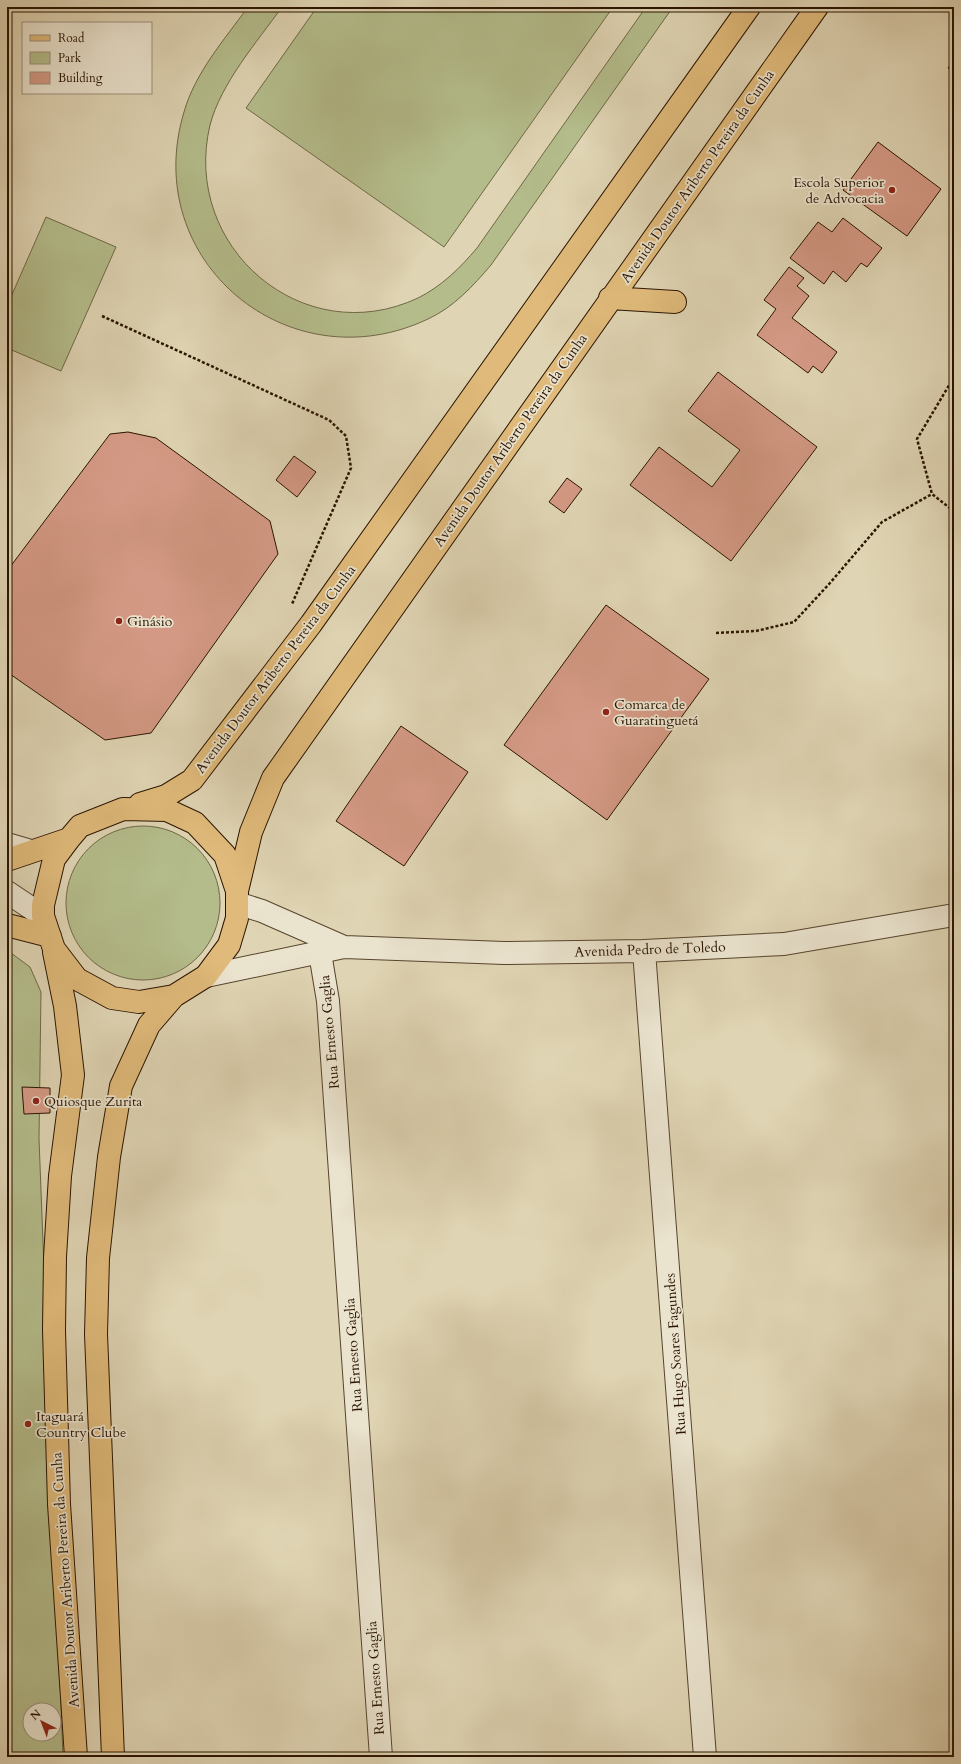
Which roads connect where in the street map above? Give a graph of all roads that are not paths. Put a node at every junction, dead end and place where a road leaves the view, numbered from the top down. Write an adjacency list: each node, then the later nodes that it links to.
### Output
1 (749, 7): 5 (main road, Avenida Doutor Ariberto Pereira da Cunha)
2 (817, 7): 3 (main road, Avenida Doutor Ariberto Pereira da Cunha)
3 (610, 298): 4 (main road); 11 (main road, Avenida Doutor Ariberto Pereira da Cunha)
4 (675, 302)
5 (124, 809): 6 (main road, Avenida Doutor Ariberto Pereira da Cunha); 11 (main road)
6 (69, 839): 8 (main road); 14 (main road, Avenida Doutor Ariberto Pereira da Cunha)
7 (7, 844): 8 (street)
8 (31, 851): 9 (main road)
9 (7, 860)
10 (7, 892): 14 (street)
11 (237, 897): 15 (street, Avenida Pedro de Toledo); 18 (main road)
12 (954, 915): 16 (street, Avenida Pedro de Toledo)
13 (7, 925): 14 (main road)
14 (49, 934): 19 (main road); 20 (main road, Avenida Doutor Ariberto Pereira da Cunha)
15 (344, 946): 16 (street, Avenida Pedro de Toledo); 17 (street, Avenida Pedro de Toledo)
16 (644, 952): 23 (street, Rua Hugo Soares Fagundes)
17 (320, 953): 18 (street, Avenida Pedro de Toledo); 22 (street, Rua Ernesto Gaglia)
18 (206, 976): 19 (main road)
19 (174, 996): 21 (main road)
20 (76, 1757)
21 (113, 1757)
22 (381, 1757)
23 (705, 1757)

